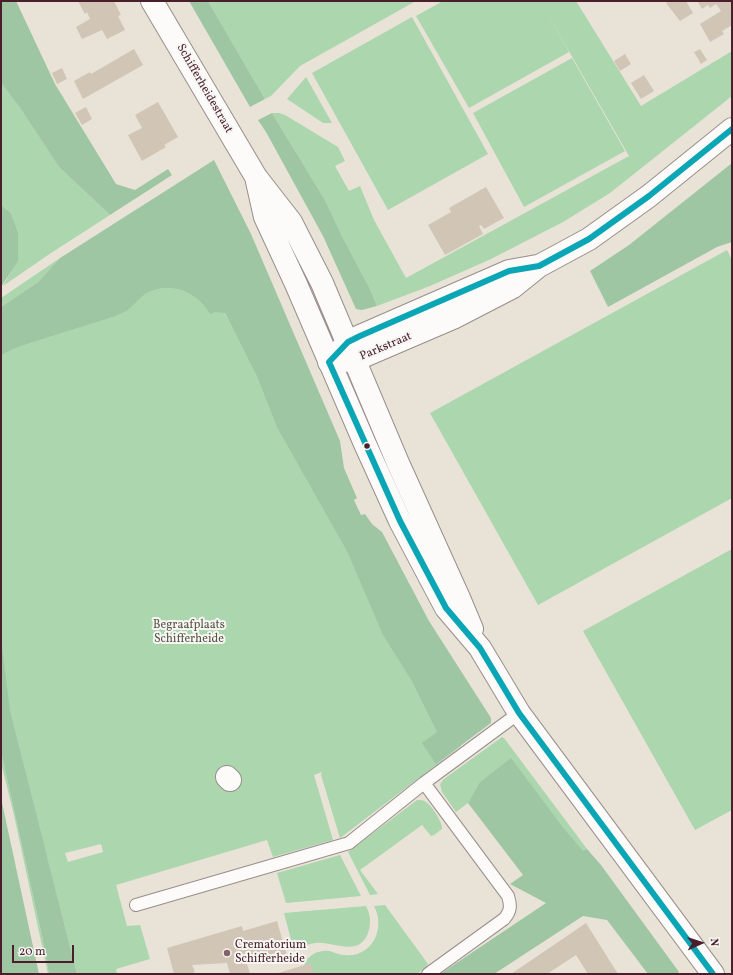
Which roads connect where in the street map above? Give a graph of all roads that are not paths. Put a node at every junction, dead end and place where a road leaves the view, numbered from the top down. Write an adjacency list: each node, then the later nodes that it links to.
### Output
1 (152, 1): 3 (street, Schifferheidestraat)
2 (732, 129): 4 (street, Parkstraat)
3 (256, 177): 4 (street, Schifferheidestraat); 5 (street, Schifferheidestraat)
4 (352, 351): 5 (street, Parkstraat); 6 (street, Schifferheidestraat)
5 (329, 362): 6 (street, Schifferheidestraat)
6 (480, 648): 7 (street, Schifferheidestraat)
7 (519, 713): 8 (lane); 10 (street, Schifferheidestraat)
8 (424, 783): 9 (lane); 11 (lane)
9 (136, 904)
10 (709, 969)
11 (428, 974)

